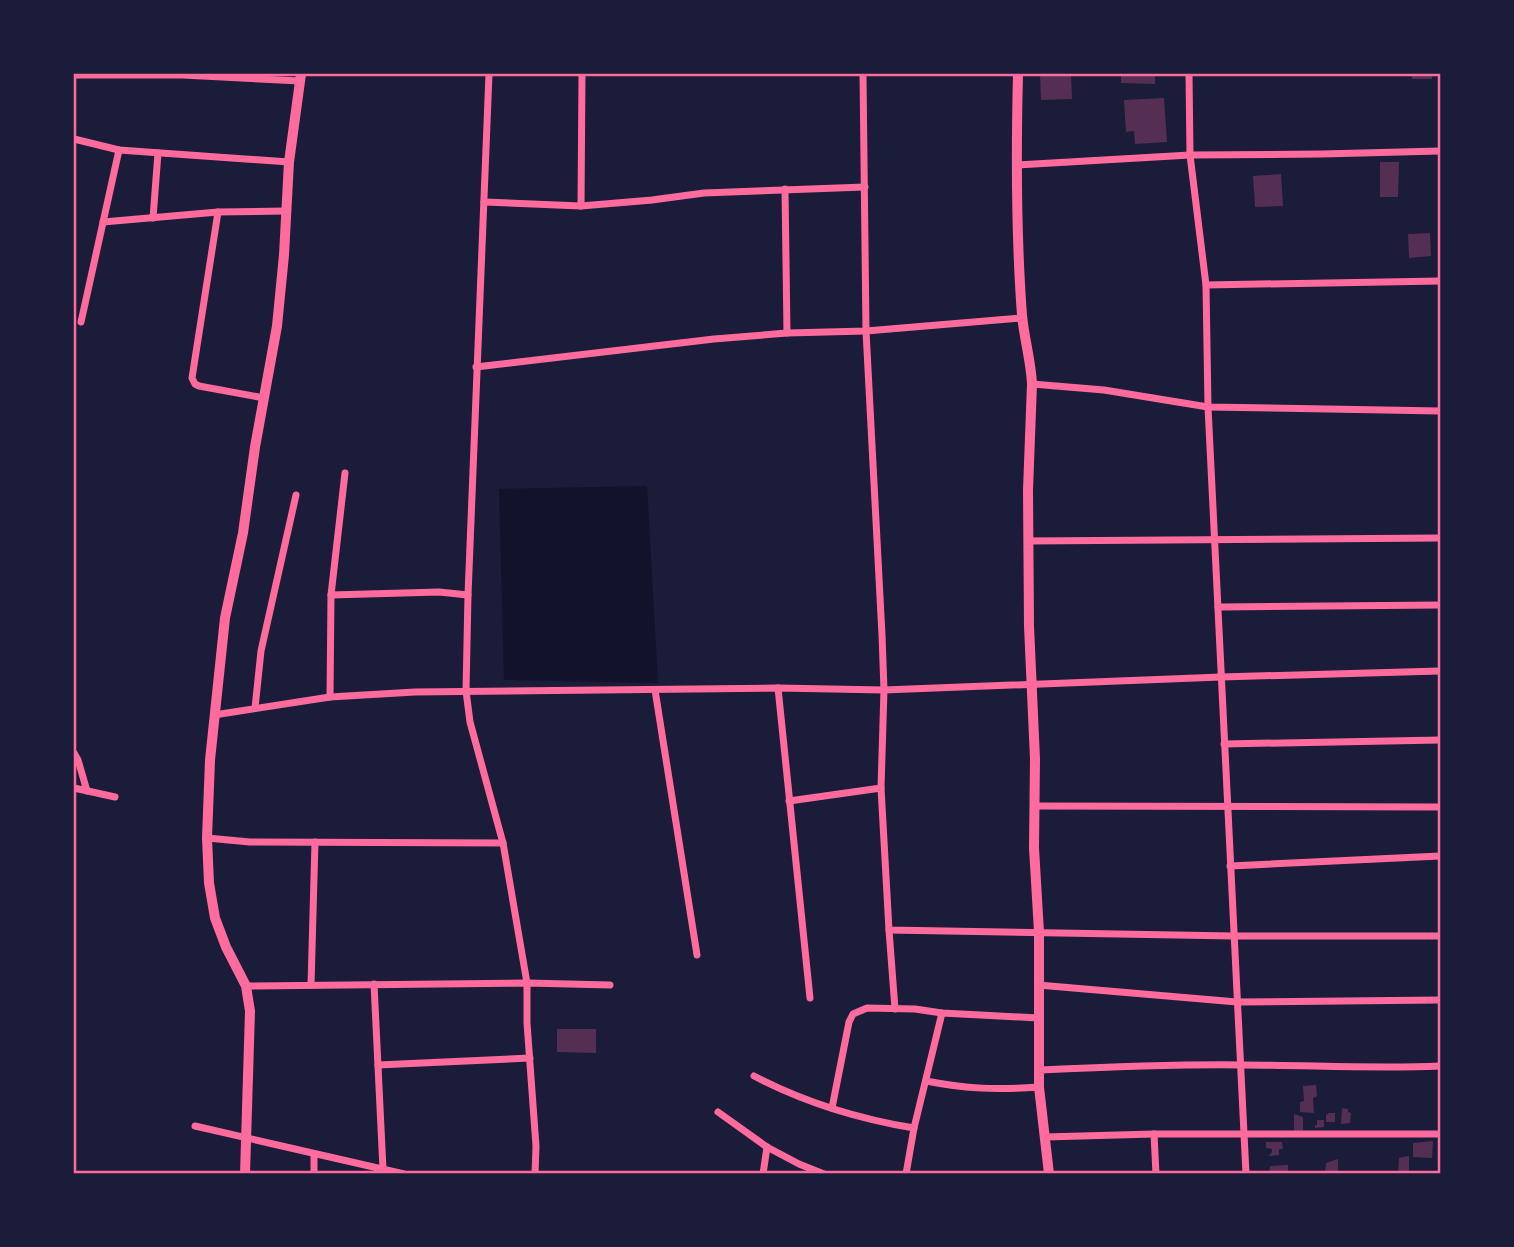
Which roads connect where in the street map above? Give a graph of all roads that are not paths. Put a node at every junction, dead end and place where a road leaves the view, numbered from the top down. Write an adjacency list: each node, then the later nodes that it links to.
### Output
1 (489, 74): 17 (street)
2 (582, 74): 18 (street)
3 (863, 74): 15 (street)
4 (1018, 74): 14 (street)
5 (1189, 74): 12 (street)
6 (74, 75): 7 (street)
7 (300, 77): 13 (street)
8 (74, 139): 9 (street)
9 (118, 150): 11 (street); 22 (street)
10 (1440, 151): 12 (street)
11 (158, 153): 13 (street); 21 (street)
12 (1190, 155): 14 (street); 24 (street)
13 (289, 162): 19 (street)
14 (1017, 165): 25 (street)
15 (865, 187): 16 (street); 27 (street)
16 (785, 189): 18 (street); 28 (street)
17 (484, 202): 18 (street); 29 (street)
18 (581, 206)
19 (287, 211): 20 (street); 31 (street)
20 (218, 212): 21 (street); 31 (street)
21 (153, 218): 22 (street)
22 (103, 222): 26 (street)
23 (1440, 281): 24 (street)
24 (1206, 285): 32 (street)
25 (1022, 318): 27 (street); 30 (street)
26 (81, 322)
27 (866, 331): 28 (street); 48 (street)
28 (787, 333): 29 (street)
29 (476, 367): 40 (street)
30 (1032, 384): 32 (street); 38 (street)
31 (264, 398): 52 (street)
32 (1208, 407): 33 (street); 37 (street)
33 (1440, 411)
34 (345, 473): 39 (street)
35 (296, 495): 51 (street)
36 (1440, 538): 37 (street)
37 (1214, 540): 38 (street); 42 (street)
38 (1028, 541): 45 (street)
39 (331, 595): 40 (street); 50 (street)
40 (468, 595): 49 (street)
41 (1440, 605): 42 (street)
42 (1218, 607): 44 (street)
43 (1440, 671): 44 (street)
44 (1221, 677): 45 (street); 54 (street)
45 (1032, 685): 48 (street); 61 (street)
46 (778, 688): 47 (street); 48 (street); 60 (street)
47 (655, 690): 49 (street); 73 (street)
48 (884, 690): 57 (street)
49 (466, 691): 50 (street); 66 (street)
50 (330, 697): 51 (street)
51 (255, 708): 52 (street)
52 (214, 715): 64 (street)
53 (1440, 740): 54 (street)
54 (1224, 744): 62 (street)
55 (74, 753): 58 (street)
56 (74, 788): 58 (street)
57 (881, 788): 60 (street); 69 (street)
58 (87, 791): 59 (street)
59 (115, 797)
60 (789, 801): 80 (street)
61 (1034, 806): 62 (street); 70 (street)
62 (1227, 807): 63 (street); 68 (street)
63 (1440, 807)
64 (207, 838): 65 (street); 79 (street)
65 (315, 842): 66 (street); 76 (street)
66 (503, 843): 74 (street)
67 (1440, 856): 68 (street)
68 (1230, 866): 71 (street)
69 (889, 930): 70 (street); 83 (street)
70 (1039, 932): 71 (street); 78 (street)
71 (1234, 936): 72 (street); 82 (street)
72 (1440, 936)
73 (697, 955)
74 (527, 983): 75 (street); 77 (street); 86 (street)
75 (374, 984): 76 (street); 87 (street)
76 (311, 985): 79 (street)
77 (610, 985)
78 (1038, 985): 82 (street); 85 (street)
79 (246, 986): 102 (street)
80 (810, 998)
81 (1440, 1000): 82 (street)
82 (1237, 1002): 88 (street)
83 (895, 1009): 84 (street); 94 (street)
84 (942, 1013): 85 (street); 92 (street)
85 (1038, 1018): 90 (street)
86 (530, 1058): 87 (street); 109 (street)
87 (378, 1065): 105 (street)
88 (1240, 1065): 89 (street); 90 (street); 98 (street)
89 (1440, 1066)
90 (1040, 1070): 93 (street)
91 (754, 1076): 94 (street)
92 (926, 1081): 93 (street); 97 (street)
93 (1039, 1087): 101 (street)
94 (832, 1108): 97 (street)
95 (718, 1112): 103 (street)
96 (195, 1126): 102 (street)
97 (914, 1128): 112 (street)
98 (1244, 1134): 99 (street); 100 (street); 115 (street)
99 (1440, 1134)
100 (1154, 1135): 101 (street); 114 (street)
101 (1045, 1137): 113 (street)
102 (246, 1138): 104 (street); 106 (street)
103 (767, 1147): 110 (street); 111 (street)
104 (314, 1154): 105 (street); 107 (street)
105 (383, 1169): 108 (street)
106 (245, 1174)
107 (314, 1174)
108 (404, 1174)
109 (535, 1174)
110 (763, 1174)
111 (824, 1174)
112 (906, 1174)
113 (1049, 1174)
114 (1156, 1174)
115 (1246, 1174)

